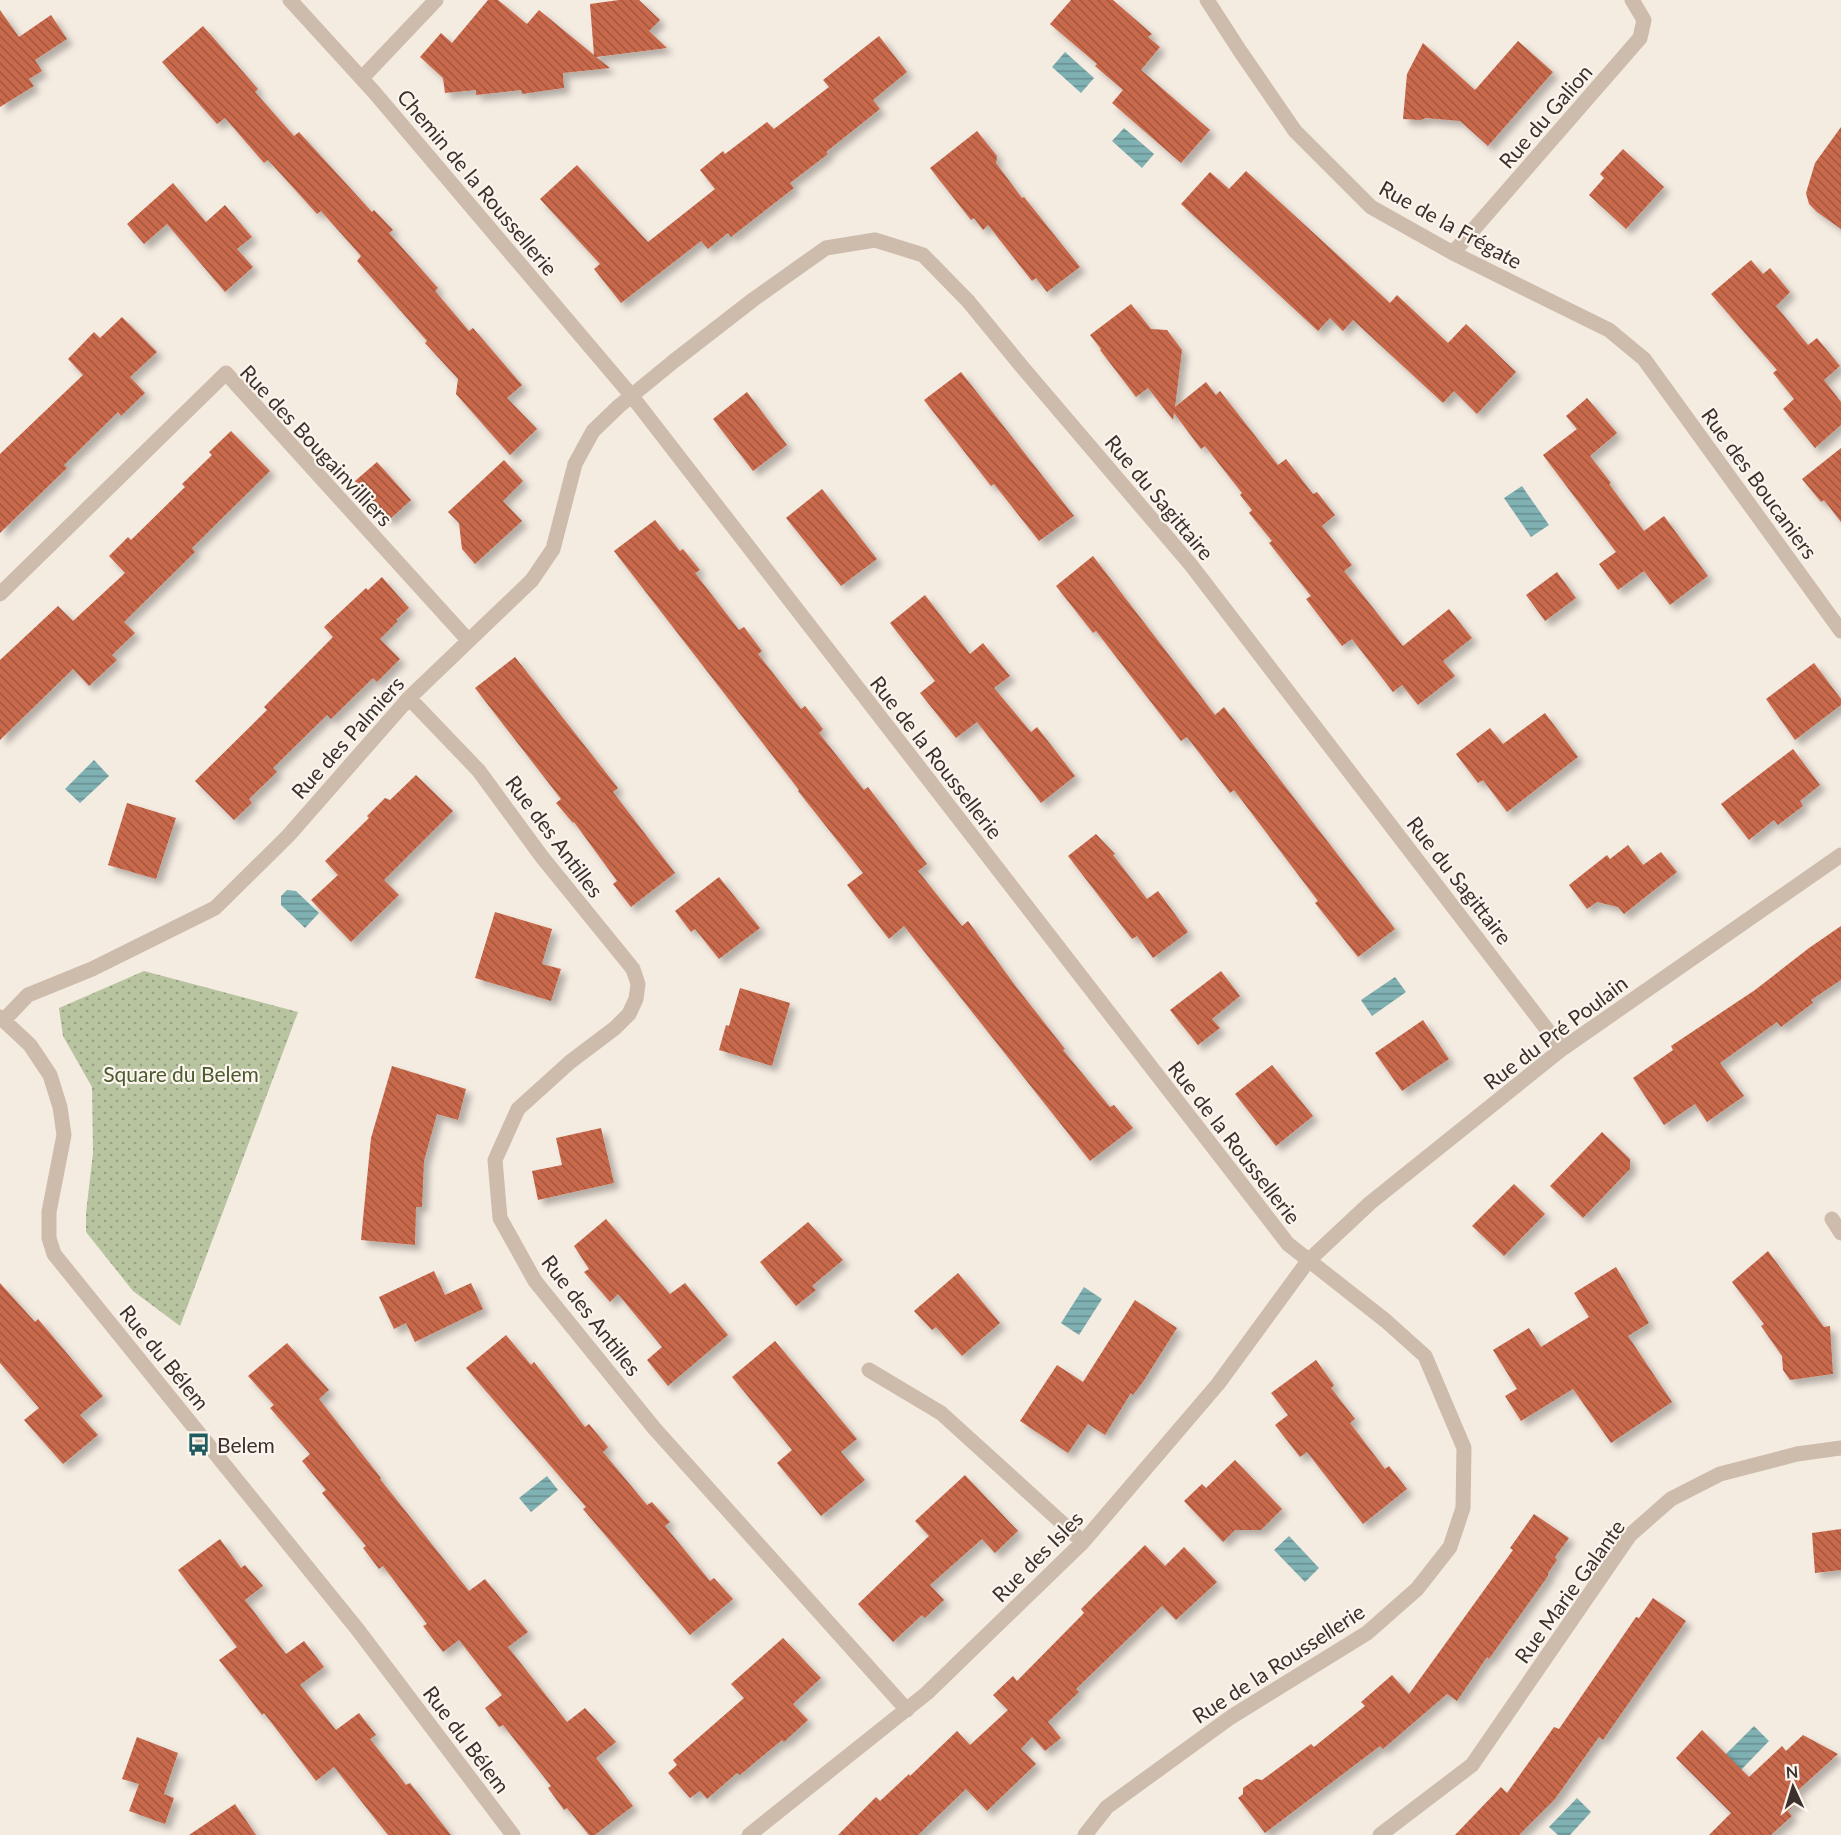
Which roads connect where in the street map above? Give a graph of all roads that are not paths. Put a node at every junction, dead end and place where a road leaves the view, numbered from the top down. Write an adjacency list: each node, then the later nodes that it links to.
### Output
1 (290, 0): 5 (street, Chemin de la Roussellerie)
2 (436, 0): 5 (street)
3 (1207, 0): 6 (street, Rue de la Frégate)
4 (1632, 0): 6 (street, Rue du Galion)
5 (362, 78): 8 (street, Chemin de la Roussellerie)
6 (1453, 253): 7 (street, Rue de la Frégate)
7 (1644, 359): 10 (street, Rue des Boucaniers)
8 (631, 395): 11 (street, Rue des Palmiers); 15 (street, Rue du Sagittaire); 18 (street, Rue de la Roussellerie)
9 (0, 594): 11 (street, Rue des Bougainvilliers)
10 (1841, 631)
11 (468, 640): 12 (street, Rue des Palmiers)
12 (409, 698): 14 (street, Rue des Palmiers); 22 (street, Rue des Antilles)
13 (1841, 855): 15 (street, Rue du Pré Poulain)
14 (2, 1018): 23 (street, Rue du Bélem)
15 (1562, 1049): 18 (street, Rue du Pré Poulain)
16 (1832, 1219): 17 (street)
17 (1841, 1233)
18 (1308, 1261): 21 (street, Rue des Isles); 25 (street, Rue de la Roussellerie)
19 (869, 1370): 21 (street)
20 (1841, 1448): 26 (street, Rue Marie Galante)
21 (1083, 1542): 22 (street, Rue des Isles)
22 (907, 1710): 24 (street, Rue des Isles)
23 (513, 1835)
24 (749, 1835)
25 (1085, 1835)
26 (1380, 1835)

